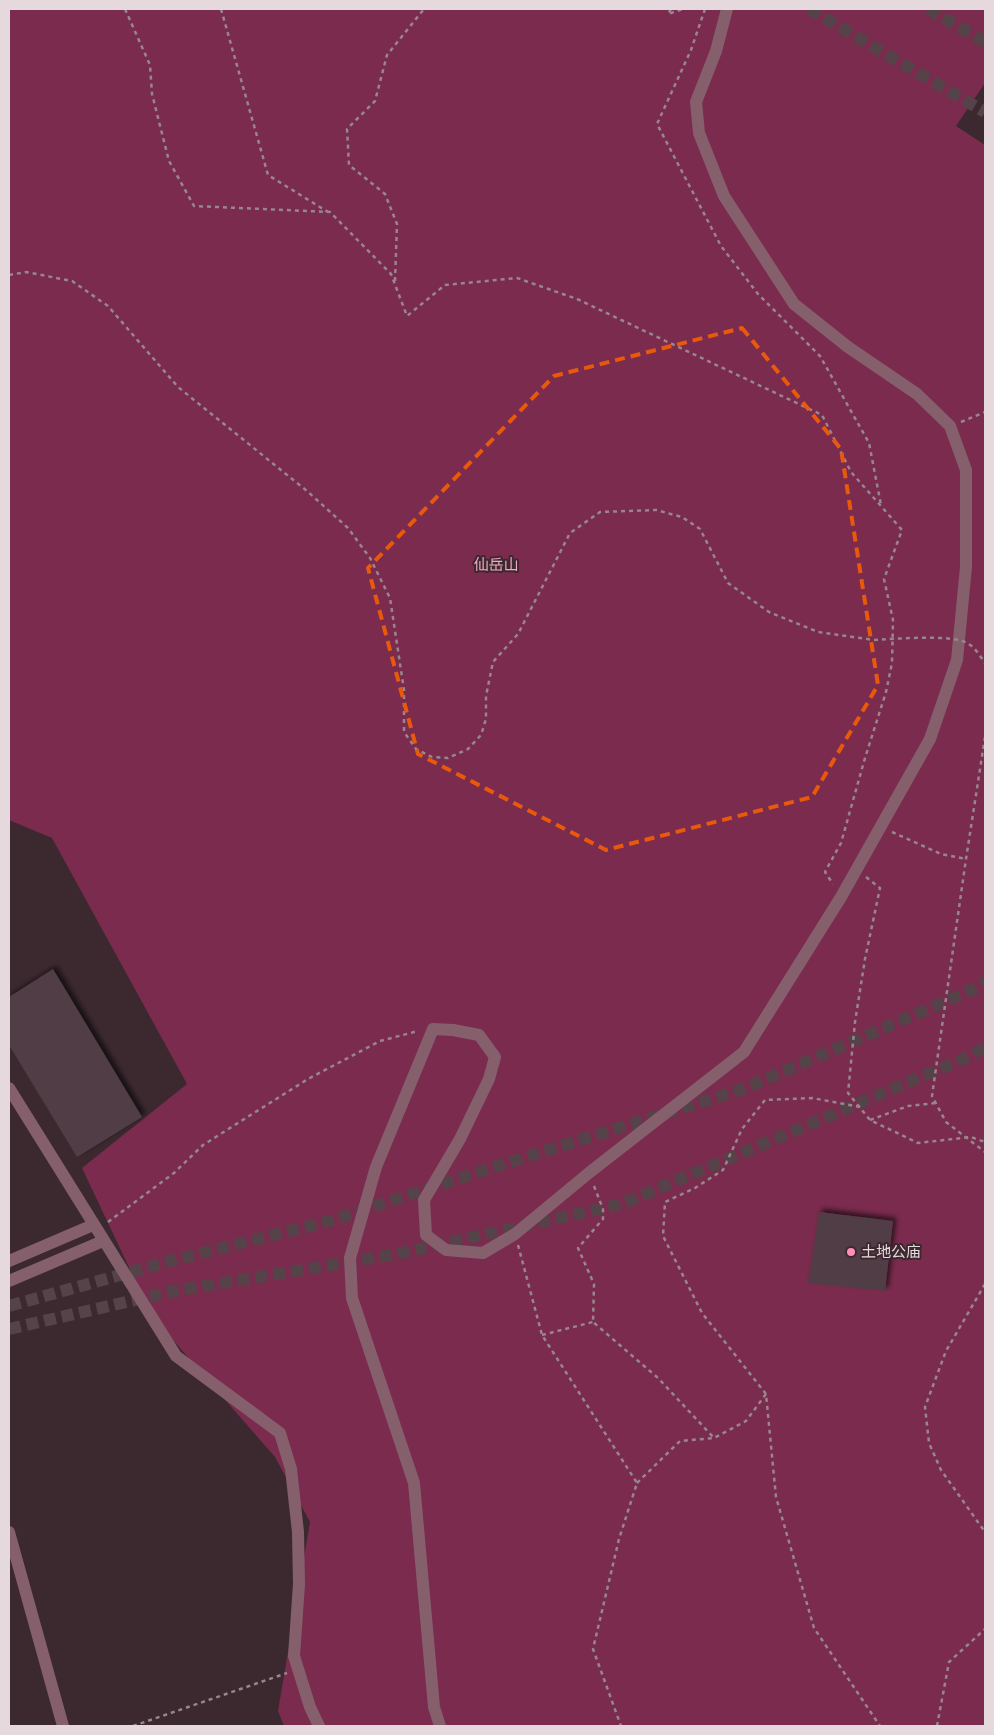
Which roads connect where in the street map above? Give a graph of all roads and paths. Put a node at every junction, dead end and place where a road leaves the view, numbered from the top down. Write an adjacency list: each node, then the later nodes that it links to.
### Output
1 (125, 9): 7 (path)
2 (221, 9): 7 (path)
3 (424, 9): 9 (path)
4 (671, 9): 5 (path)
5 (683, 9)
6 (727, 9): 11 (street)
7 (330, 212): 9 (path)
8 (9, 275): 12 (path, bridge)
9 (395, 283): 17 (path)
10 (985, 412): 11 (path)
11 (950, 426): 16 (street)
12 (985, 663)
13 (985, 737): 15 (path, bridge)
14 (906, 838): 15 (path)
15 (966, 859): 20 (path, bridge)
16 (856, 871): 17 (street); 21 (path)
17 (842, 897): 25 (street)
18 (433, 1029): 26 (path); 27 (street); 43 (street)
19 (9, 1088): 26 (street)
20 (936, 1103): 22 (path); 24 (path, bridge)
21 (860, 1107): 22 (path); 33 (path)
22 (870, 1120): 23 (path)
23 (985, 1142)
24 (985, 1152)
25 (590, 1172): 27 (street); 31 (path)
26 (98, 1232): 28 (street); 29 (street); 39 (street)
27 (516, 1234): 32 (path)
28 (9, 1261)
29 (9, 1281)
30 (985, 1284): 37 (path)
31 (593, 1322): 32 (path); 34 (path)
32 (542, 1335): 35 (path)
33 (766, 1394): 34 (path); 45 (path)
34 (714, 1438): 35 (path)
35 (637, 1483): 44 (path)
36 (9, 1532): 40 (street)
37 (985, 1532)
38 (985, 1629): 46 (path)
39 (298, 1669): 41 (path); 42 (street)
40 (63, 1726)
41 (133, 1726)
42 (319, 1726)
43 (440, 1726)
44 (621, 1726)
45 (880, 1726)
46 (937, 1726)

